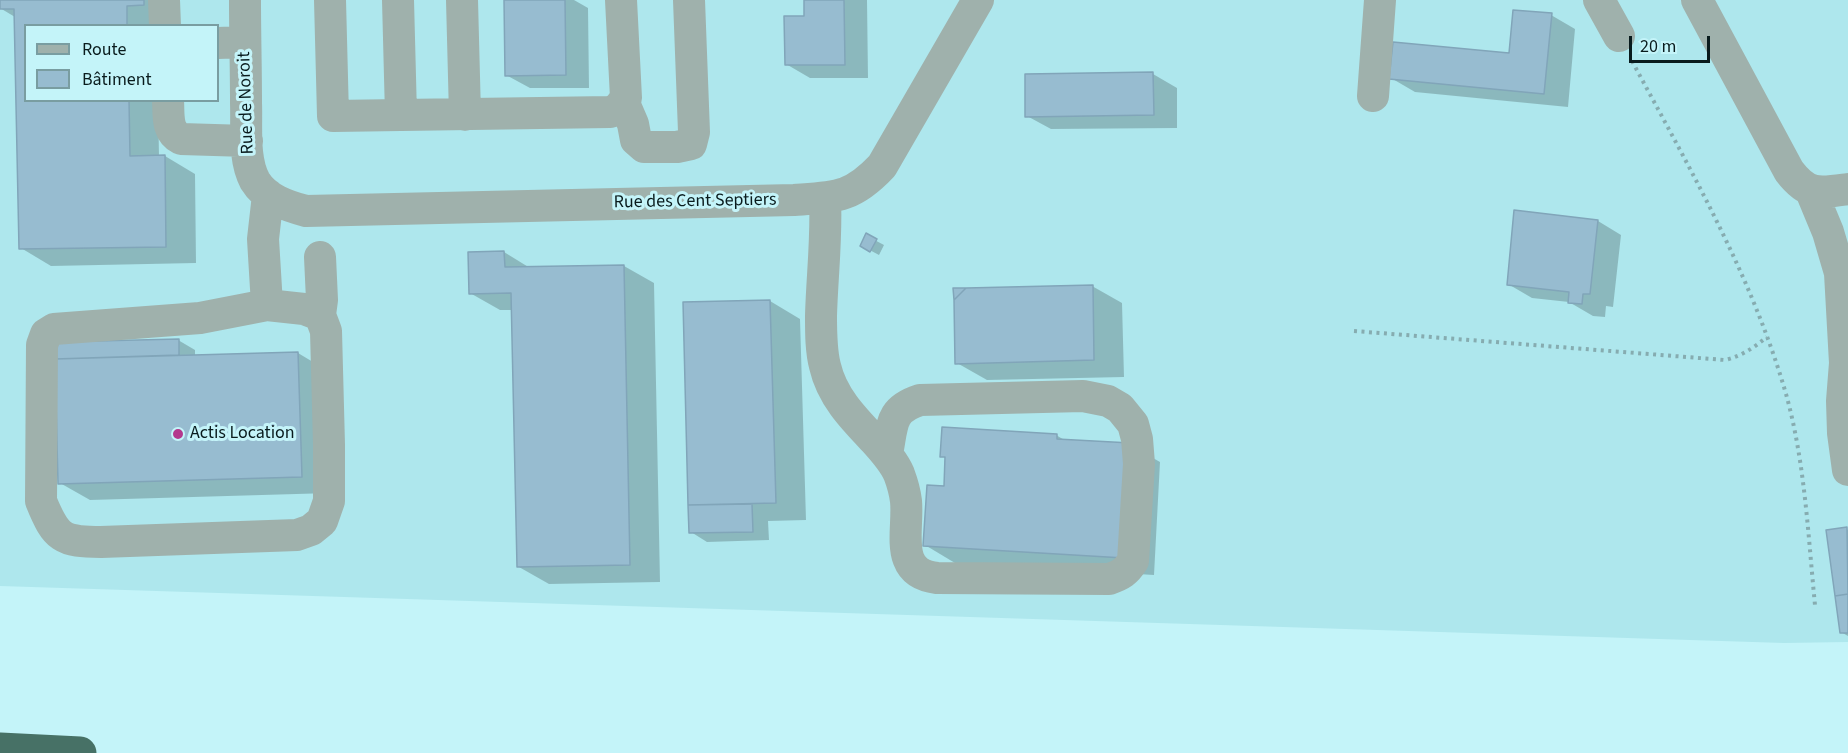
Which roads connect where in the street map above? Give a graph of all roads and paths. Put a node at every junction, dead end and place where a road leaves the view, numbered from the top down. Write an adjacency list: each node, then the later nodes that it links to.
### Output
1 (164, 0): 12 (street)
2 (245, 0): 14 (street, Rue de Noroit)
3 (330, 0): 18 (street)
4 (398, 0): 18 (street)
5 (462, 0): 19 (street)
6 (621, 0): 17 (street)
7 (689, 0): 17 (street)
8 (978, 0): 24 (street, Rue des Cent Septiers)
9 (1380, 0): 15 (street)
10 (1599, 0): 13 (street)
11 (1697, 0): 22 (street)
12 (165, 24)
13 (1618, 36): 30 (path)
14 (231, 42): 20 (street, Rue de Noroit)
15 (1373, 96)
16 (168, 102): 20 (street)
17 (624, 103): 19 (street)
18 (401, 115): 19 (street)
19 (465, 115)
20 (247, 141): 23 (street, Rue de Noroit)
21 (1848, 189): 22 (street)
22 (1811, 191): 34 (street)
23 (268, 195): 25 (street, Rue de Noroit); 27 (street)
24 (825, 198): 25 (street, Rue des Cent Septiers); 31 (street)
25 (306, 211)
26 (320, 257): 28 (street)
27 (267, 305): 28 (street); 28 (street)
28 (320, 315)
29 (1354, 331): 30 (path)
30 (1767, 337): 35 (path)
31 (828, 377): 32 (street); 33 (street)
32 (920, 400): 33 (street); 33 (street)
33 (887, 454)
34 (1848, 470)
35 (1815, 605)
36 (0, 749): 37 (highway)
37 (80, 753)

